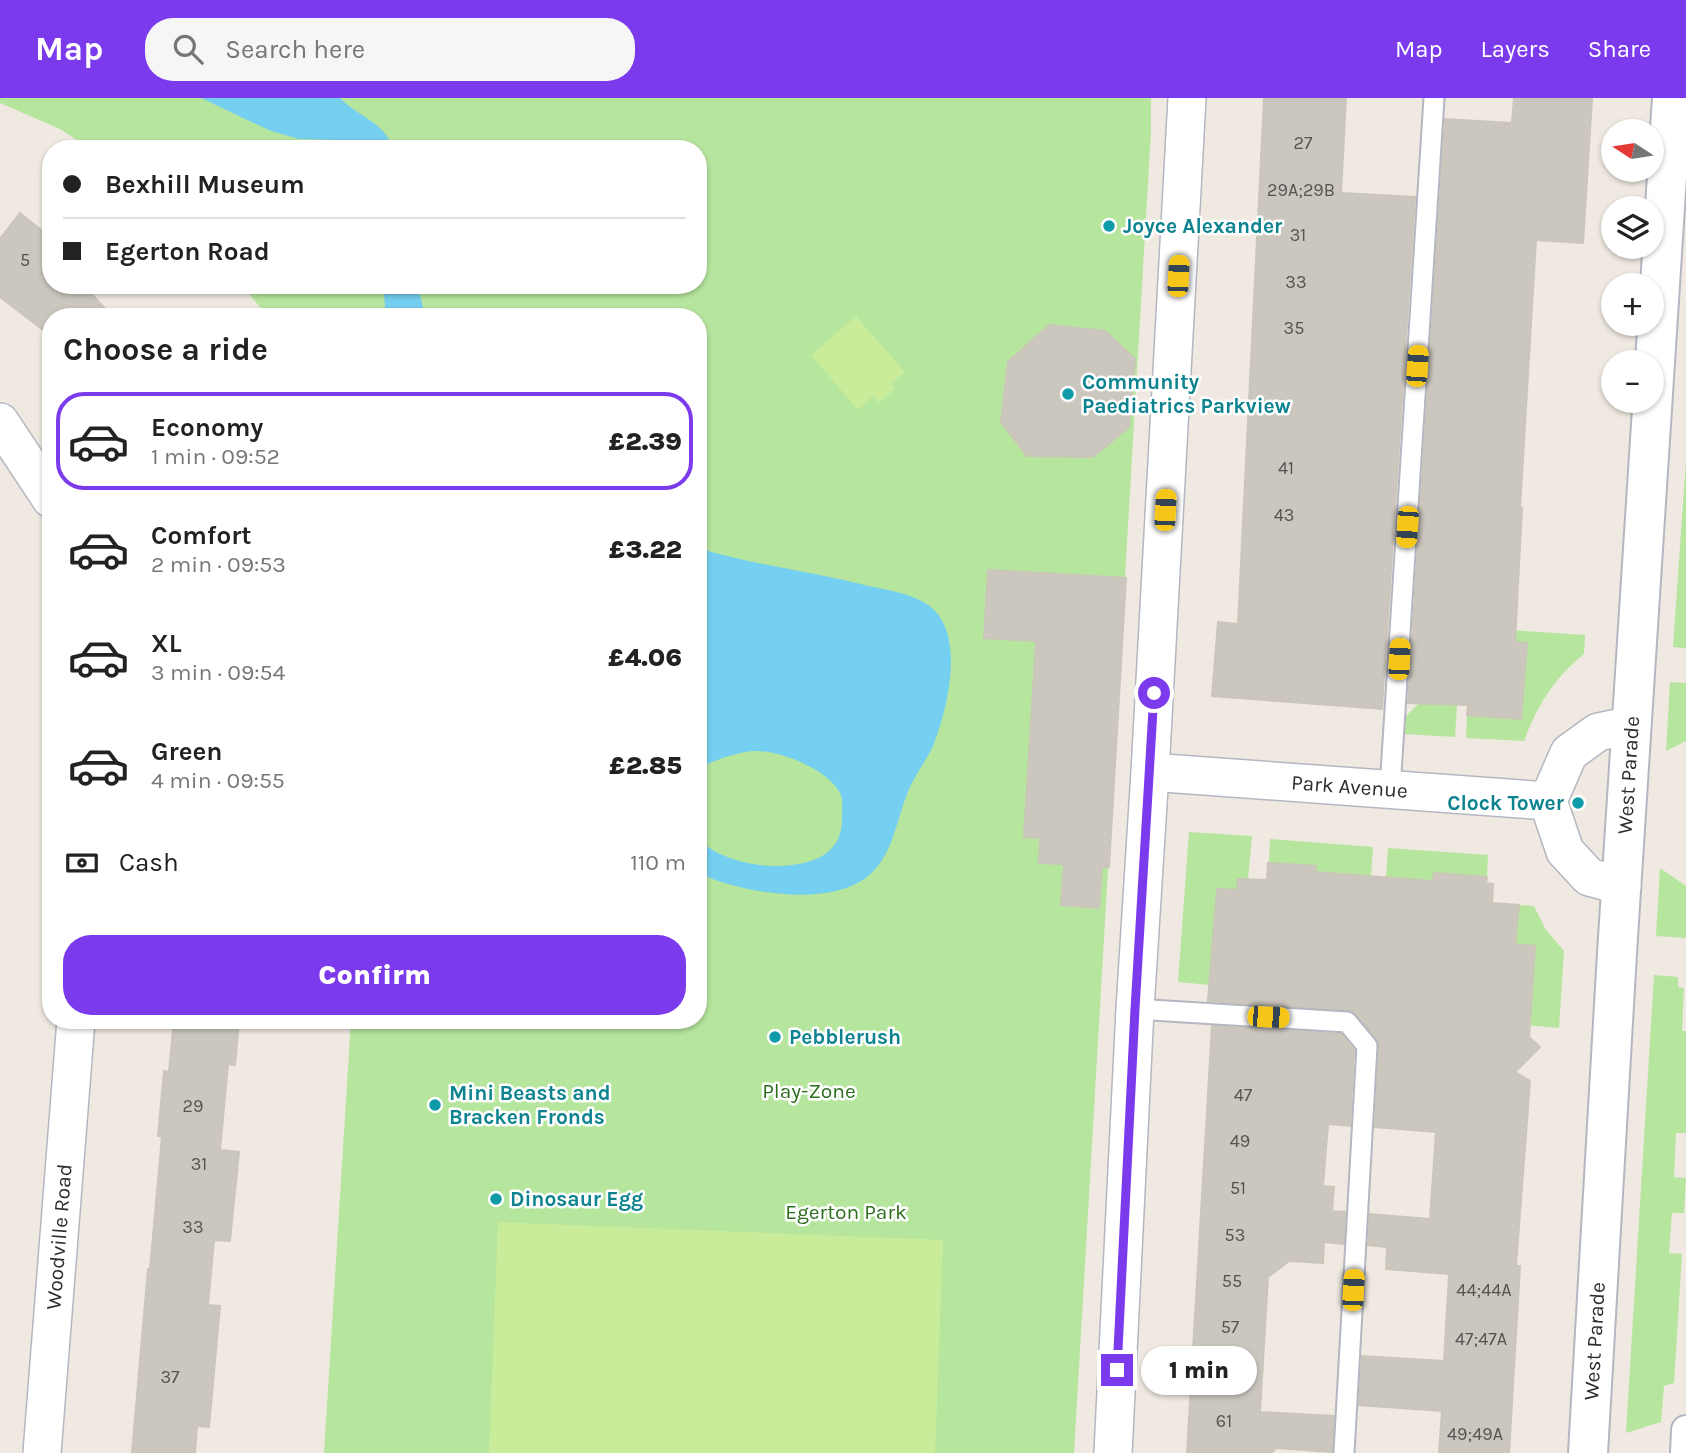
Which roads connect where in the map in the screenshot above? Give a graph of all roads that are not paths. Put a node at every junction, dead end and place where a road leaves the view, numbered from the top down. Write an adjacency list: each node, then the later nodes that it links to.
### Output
1 (1187, 98): 7 (street)
2 (1434, 98): 8 (lane)
3 (1672, 98): 6 (main road, West Parade)
4 (0, 422): 5 (street)
5 (42, 485)
6 (1632, 725): 9 (street); 10 (main road, West Parade)
7 (1150, 772): 8 (street, Park Avenue); 11 (street)
8 (1390, 789): 9 (street, Park Avenue)
9 (1548, 801): 10 (street)
10 (1622, 886): 17 (main road, West Parade)
11 (1135, 1009): 15 (street); 16 (lane)
12 (75, 1029): 14 (street, Woodville Road)
13 (1686, 1430): 18 (street)
14 (42, 1453)
15 (1113, 1453)
16 (1343, 1453)
17 (1588, 1453)
18 (1685, 1453)

